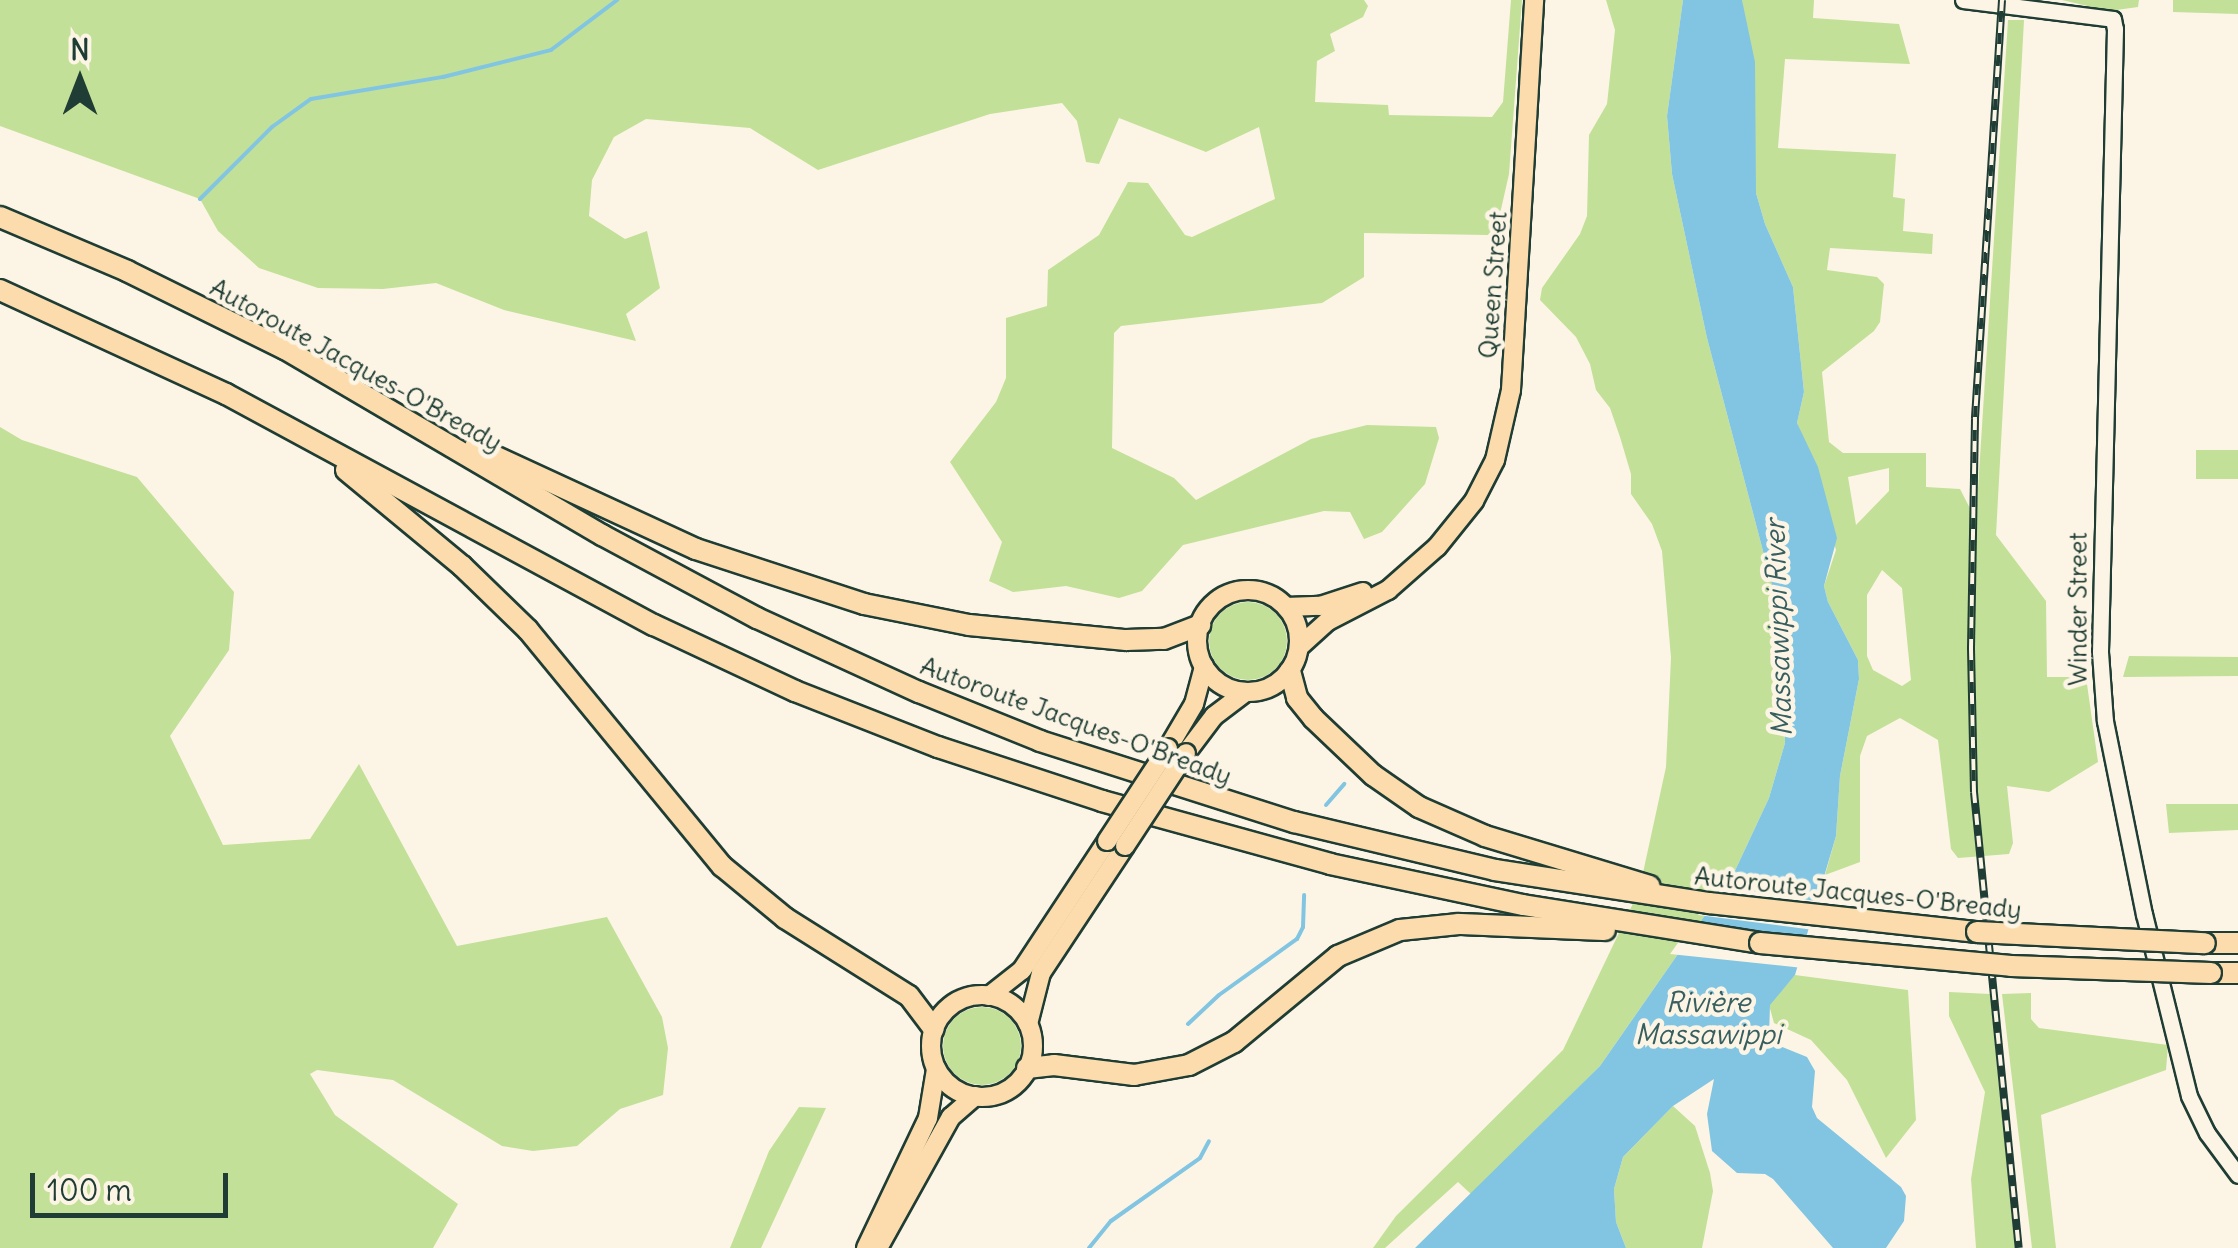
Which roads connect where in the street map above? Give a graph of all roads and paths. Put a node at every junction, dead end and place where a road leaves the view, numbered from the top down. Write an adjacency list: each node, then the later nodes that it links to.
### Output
1 (1534, 0): 7 (main road, Queen Street)
2 (1963, 0): 26 (street, Winder Street)
3 (0, 217): 5 (highway, Autoroute Jacques-O'Bready)
4 (0, 290): 6 (highway)
5 (387, 407): 9 (highway); 16 (highway, Autoroute Jacques-O'Bready)
6 (310, 440): 17 (highway); 22 (highway)
7 (1432, 552): 8 (main road, Queen Street); 10 (main road, Queen Street)
8 (1286, 607): 9 (main road); 10 (main road)
9 (1200, 625): 11 (main road)
10 (1299, 647): 12 (main road)
11 (1204, 666): 13 (main road); 14 (main road)
12 (1290, 671): 13 (main road); 16 (highway)
13 (1246, 692): 14 (main road)
14 (1177, 751): 15 (main road, bridge)
15 (1116, 843): 20 (main road); 21 (main road)
16 (1609, 882): 18 (highway, Autoroute Jacques-O'Bready, bridge)
17 (1592, 923): 19 (highway, bridge); 24 (highway)
18 (2238, 943)
19 (2238, 973)
20 (988, 996): 21 (main road); 22 (main road)
21 (1028, 1024): 24 (main road)
22 (934, 1029): 23 (main road)
23 (936, 1068): 25 (main road); 27 (main road)
24 (1027, 1068): 25 (main road)
25 (975, 1096): 28 (main road)
26 (2238, 1174)
27 (866, 1248)
28 (878, 1248)

